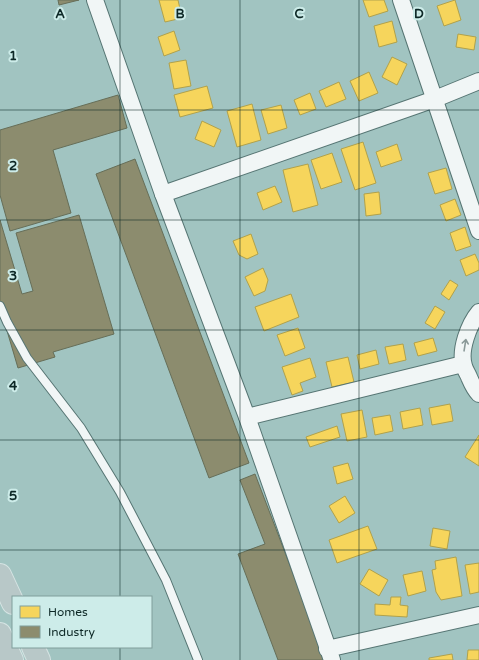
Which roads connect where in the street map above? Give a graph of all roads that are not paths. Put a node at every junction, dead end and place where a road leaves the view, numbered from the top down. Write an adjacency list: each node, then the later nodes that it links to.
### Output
1 (95, 0): 5 (street)
2 (401, 0): 4 (street)
3 (479, 82): 4 (street)
4 (435, 99): 5 (street); 6 (street)
5 (163, 194): 11 (street)
6 (479, 231)
7 (0, 306): 20 (lane)
8 (479, 312): 9 (street, one-way to 8)
9 (464, 364): 10 (street); 11 (street)
10 (479, 394)
11 (247, 417): 17 (street)
12 (0, 575): 13 (highway)
13 (12, 601)
14 (479, 615): 17 (street)
15 (0, 634): 18 (highway)
16 (33, 648): 19 (highway)
17 (329, 654)
18 (12, 660)
19 (39, 660)
20 (198, 660)

